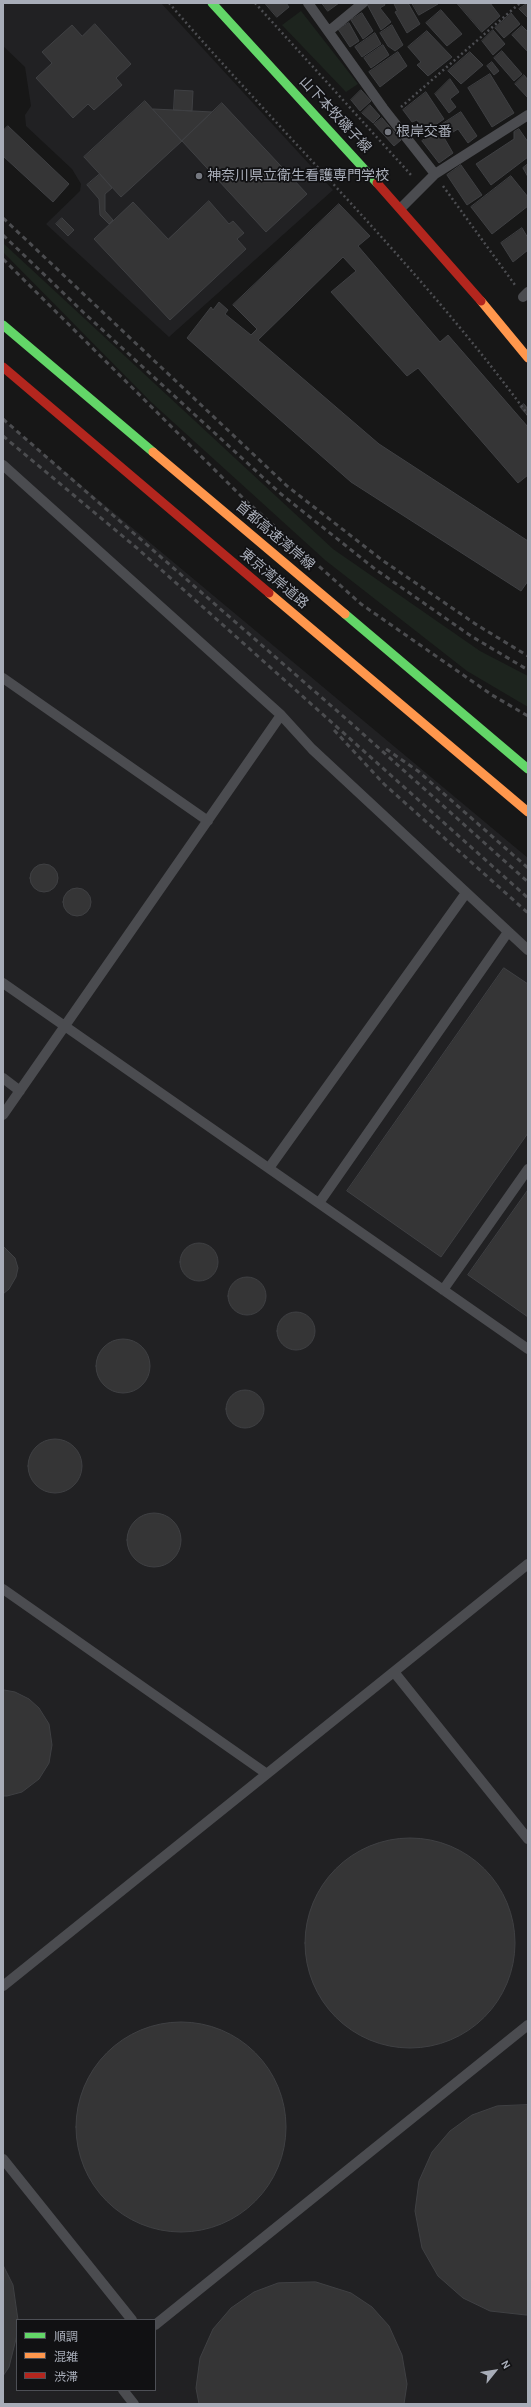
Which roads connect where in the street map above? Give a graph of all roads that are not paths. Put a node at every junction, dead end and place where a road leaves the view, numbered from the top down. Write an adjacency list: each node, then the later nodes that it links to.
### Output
1 (212, 3): 7 (main road, 山下本牧磯子線)
2 (308, 3): 4 (lane)
3 (363, 3): 4 (lane)
4 (328, 31): 6 (lane)
5 (528, 114): 6 (lane)
6 (435, 174): 7 (lane)
7 (401, 208): 10 (main road, 山下本牧磯子線)
8 (3, 325): 16 (main road, 首都高速湾岸線)
9 (3, 333): 17 (main road, 東京湾岸道路)
10 (528, 358)
11 (3, 367): 18 (main road, 東京湾岸道路)
12 (3, 375): 19 (main road)
13 (3, 465): 15 (lane)
14 (3, 678): 20 (lane)
15 (281, 715): 20 (lane); 21 (lane)
16 (528, 769)
17 (528, 776)
18 (528, 812)
19 (528, 818)
20 (208, 821): 25 (lane)
21 (466, 893): 22 (lane); 29 (lane)
22 (508, 932): 23 (lane); 31 (lane)
23 (528, 950)
24 (3, 983): 25 (lane)
25 (65, 1026): 27 (lane); 29 (lane)
26 (3, 1078): 27 (lane)
27 (20, 1091): 28 (lane)
28 (3, 1115)
29 (268, 1168): 31 (lane)
30 (528, 1169): 32 (lane)
31 (319, 1203): 32 (lane)
32 (443, 1290): 33 (lane)
33 (528, 1349)
34 (528, 1564): 36 (lane)
35 (3, 1588): 37 (lane)
36 (394, 1672): 37 (lane); 38 (lane)
37 (267, 1774): 39 (lane)
38 (528, 1839)
39 (3, 1986)
40 (528, 2025): 43 (lane)
41 (3, 2159): 42 (lane)
42 (131, 2319)
43 (156, 2324)
44 (124, 2391): 45 (lane)
45 (134, 2404)

